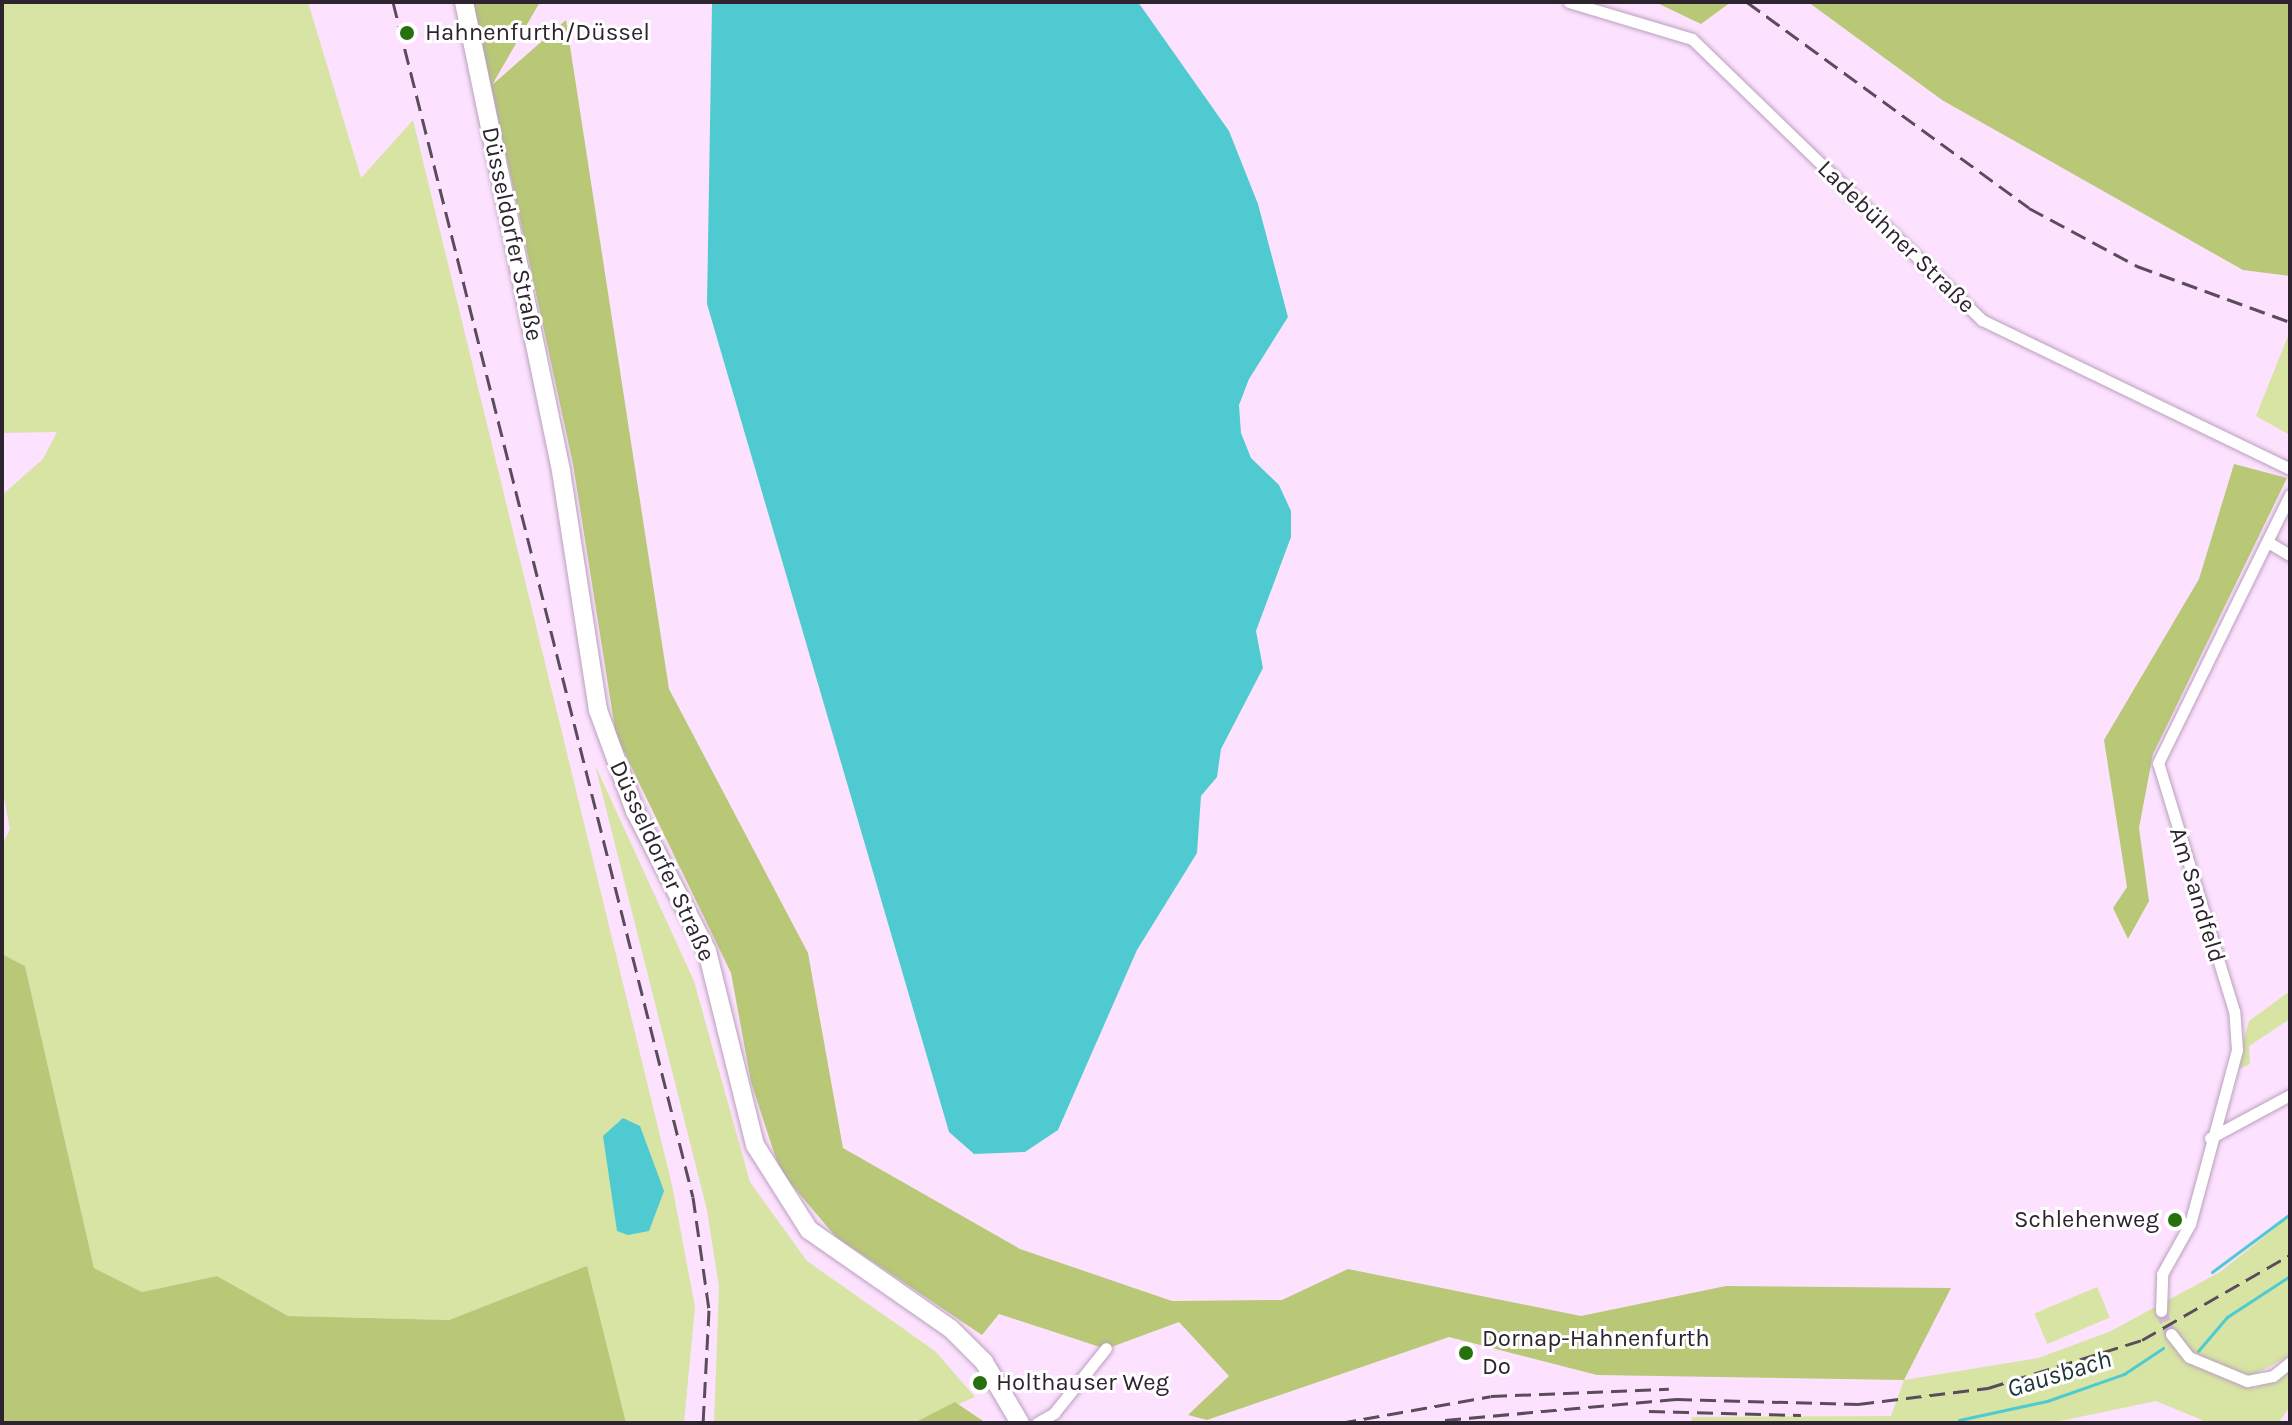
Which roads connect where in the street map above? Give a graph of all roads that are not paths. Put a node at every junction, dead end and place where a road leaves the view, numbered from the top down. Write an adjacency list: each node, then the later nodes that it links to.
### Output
1 (464, 2): 13 (main road, Düsseldorfer Straße)
2 (1569, 2): 3 (street, Ladebühner Straße)
3 (2290, 469)
4 (2290, 495): 5 (street, Am Sandfeld)
5 (2268, 542): 6 (street); 8 (street, Am Sandfeld)
6 (2290, 555)
7 (2290, 1095): 8 (street)
8 (2210, 1138): 9 (street, Am Sandfeld)
9 (2161, 1311)
10 (2171, 1334): 12 (street)
11 (1106, 1348): 14 (street)
12 (2290, 1362)
13 (1020, 1423)
14 (1037, 1423)

